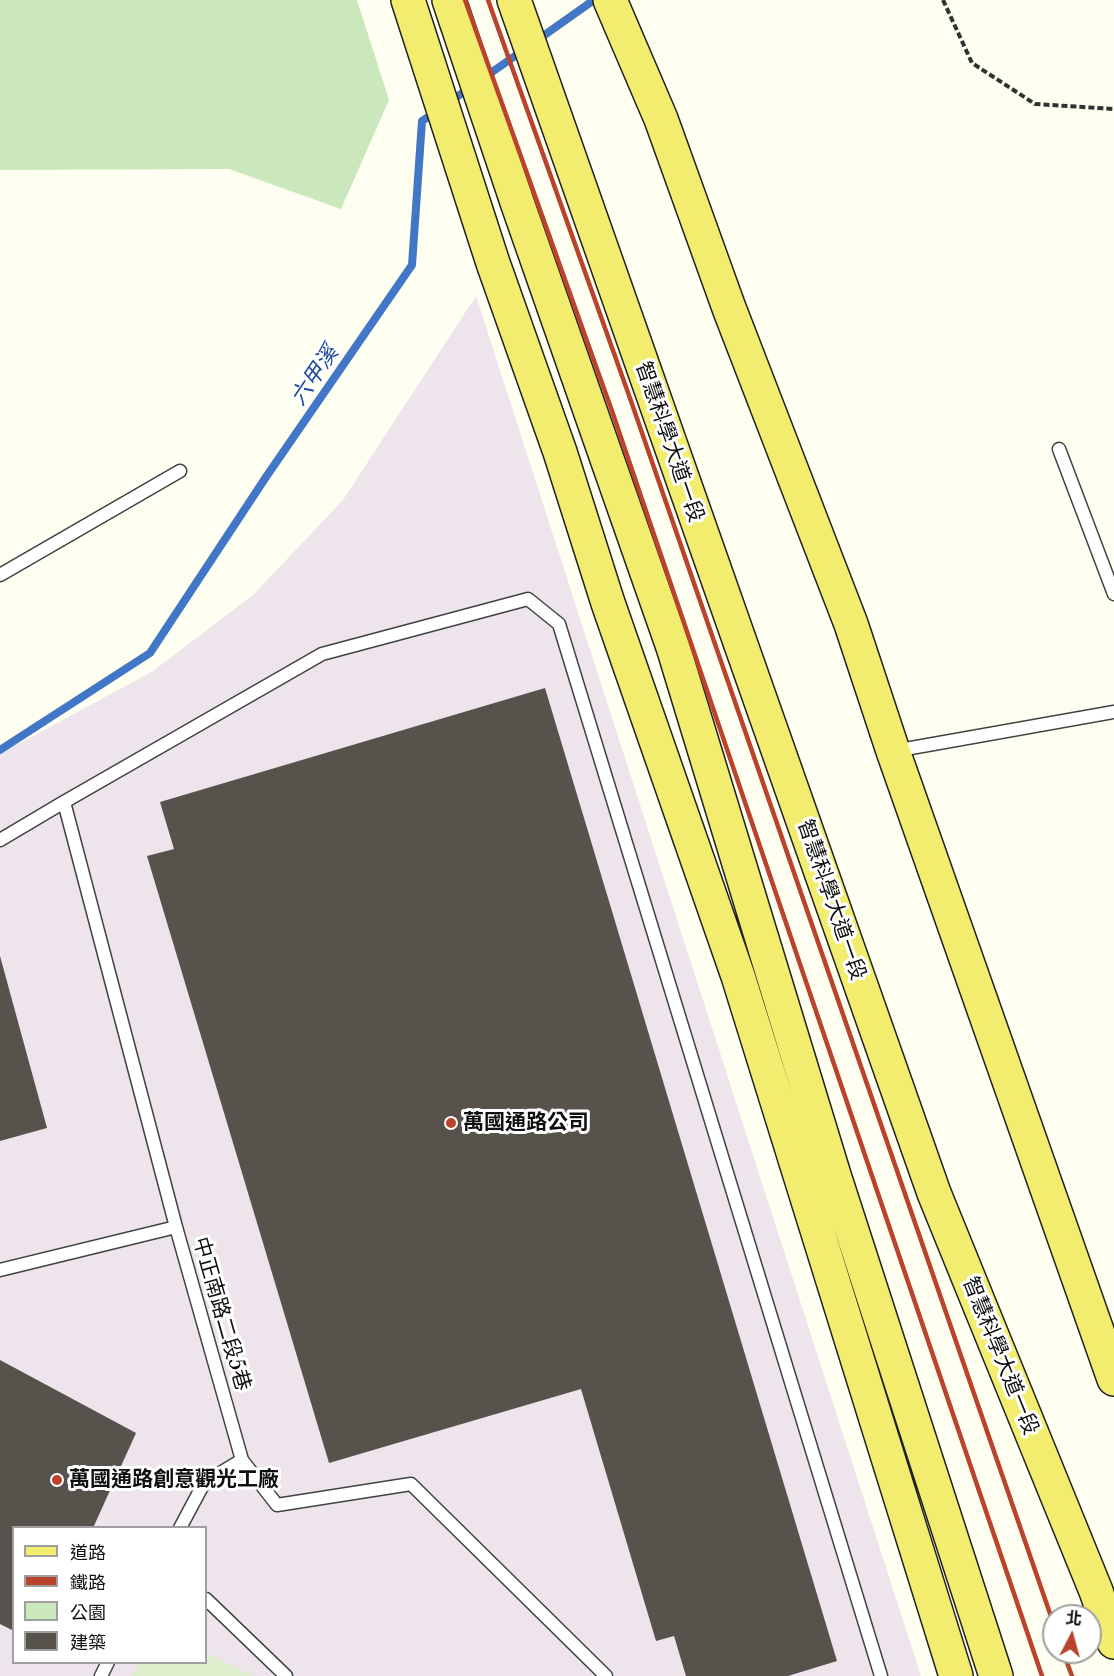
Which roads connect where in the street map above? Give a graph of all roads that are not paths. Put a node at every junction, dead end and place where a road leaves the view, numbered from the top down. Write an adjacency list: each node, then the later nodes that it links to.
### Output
1 (408, 0): 6 (main road)
2 (449, 0): 10 (main road)
3 (514, 0): 21 (main road, 智慧科學大道一段)
4 (610, 0): 12 (main road)
5 (1059, 449): 9 (lane)
6 (560, 452): 10 (main road); 25 (main road)
7 (180, 471): 8 (lane)
8 (0, 575)
9 (1114, 594)
10 (673, 647): 26 (main road)
11 (1114, 712): 12 (lane)
12 (892, 751): 17 (main road)
13 (64, 802): 14 (lane); 15 (lane); 24 (lane)
14 (0, 840)
15 (176, 1227): 16 (lane, 中正南路二段5巷); 18 (lane, 中正南路二段5巷)
16 (0, 1270)
17 (1114, 1379)
18 (242, 1460): 19 (lane); 23 (lane)
19 (181, 1526)
20 (207, 1600): 22 (lane)
21 (1114, 1642)
22 (286, 1676)
23 (606, 1676)
24 (880, 1676)
25 (956, 1676)
26 (996, 1676)

